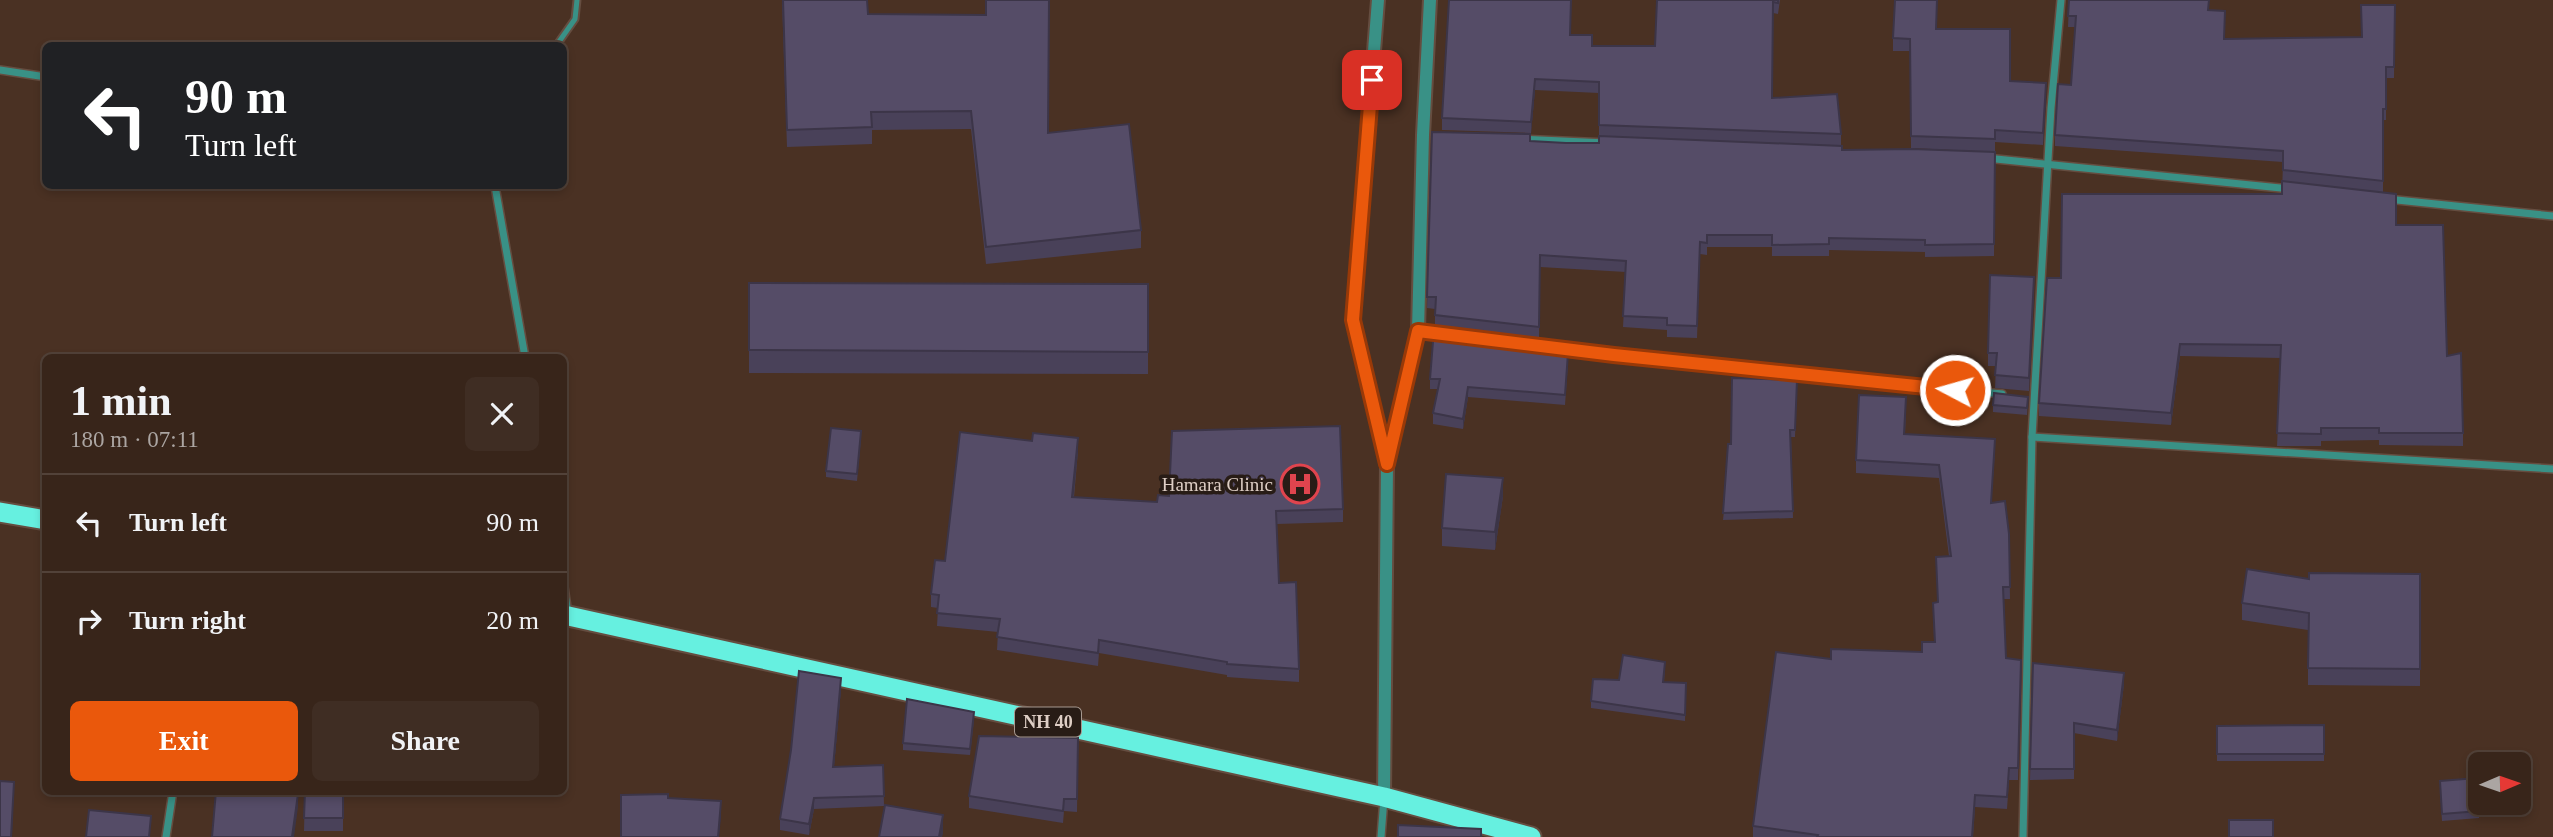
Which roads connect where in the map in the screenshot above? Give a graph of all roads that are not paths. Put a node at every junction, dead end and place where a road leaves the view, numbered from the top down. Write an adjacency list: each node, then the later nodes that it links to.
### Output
1 (577, 0): 5 (lane)
2 (1378, 0): 26 (street)
3 (1430, 0): 8 (street)
4 (2061, 0): 13 (street)
5 (559, 42)
6 (0, 70): 7 (street)
7 (42, 76)
8 (1423, 135): 9 (street); 18 (street)
9 (1436, 136)
10 (1505, 139): 11 (street)
11 (1615, 143)
12 (1973, 157): 13 (street)
13 (2048, 164): 15 (street); 24 (street)
14 (496, 189): 21 (street)
15 (2294, 189)
16 (2375, 197): 17 (street)
17 (2553, 216)
18 (1418, 331): 19 (street); 26 (street)
19 (1457, 336)
20 (1522, 344): 22 (street)
21 (524, 354)
22 (2007, 395)
23 (2020, 396): 24 (street)
24 (2034, 398): 25 (street)
25 (2032, 437): 27 (street); 36 (street)
26 (1387, 464): 32 (street)
27 (2553, 469)
28 (0, 513): 29 (highway)
29 (42, 519)
30 (567, 615): 32 (highway, NH 40)
31 (172, 795): 33 (street)
32 (1384, 797): 34 (street); 35 (highway, NH 40)
33 (166, 837)
34 (1381, 837)
35 (1531, 837)
36 (2023, 837)

